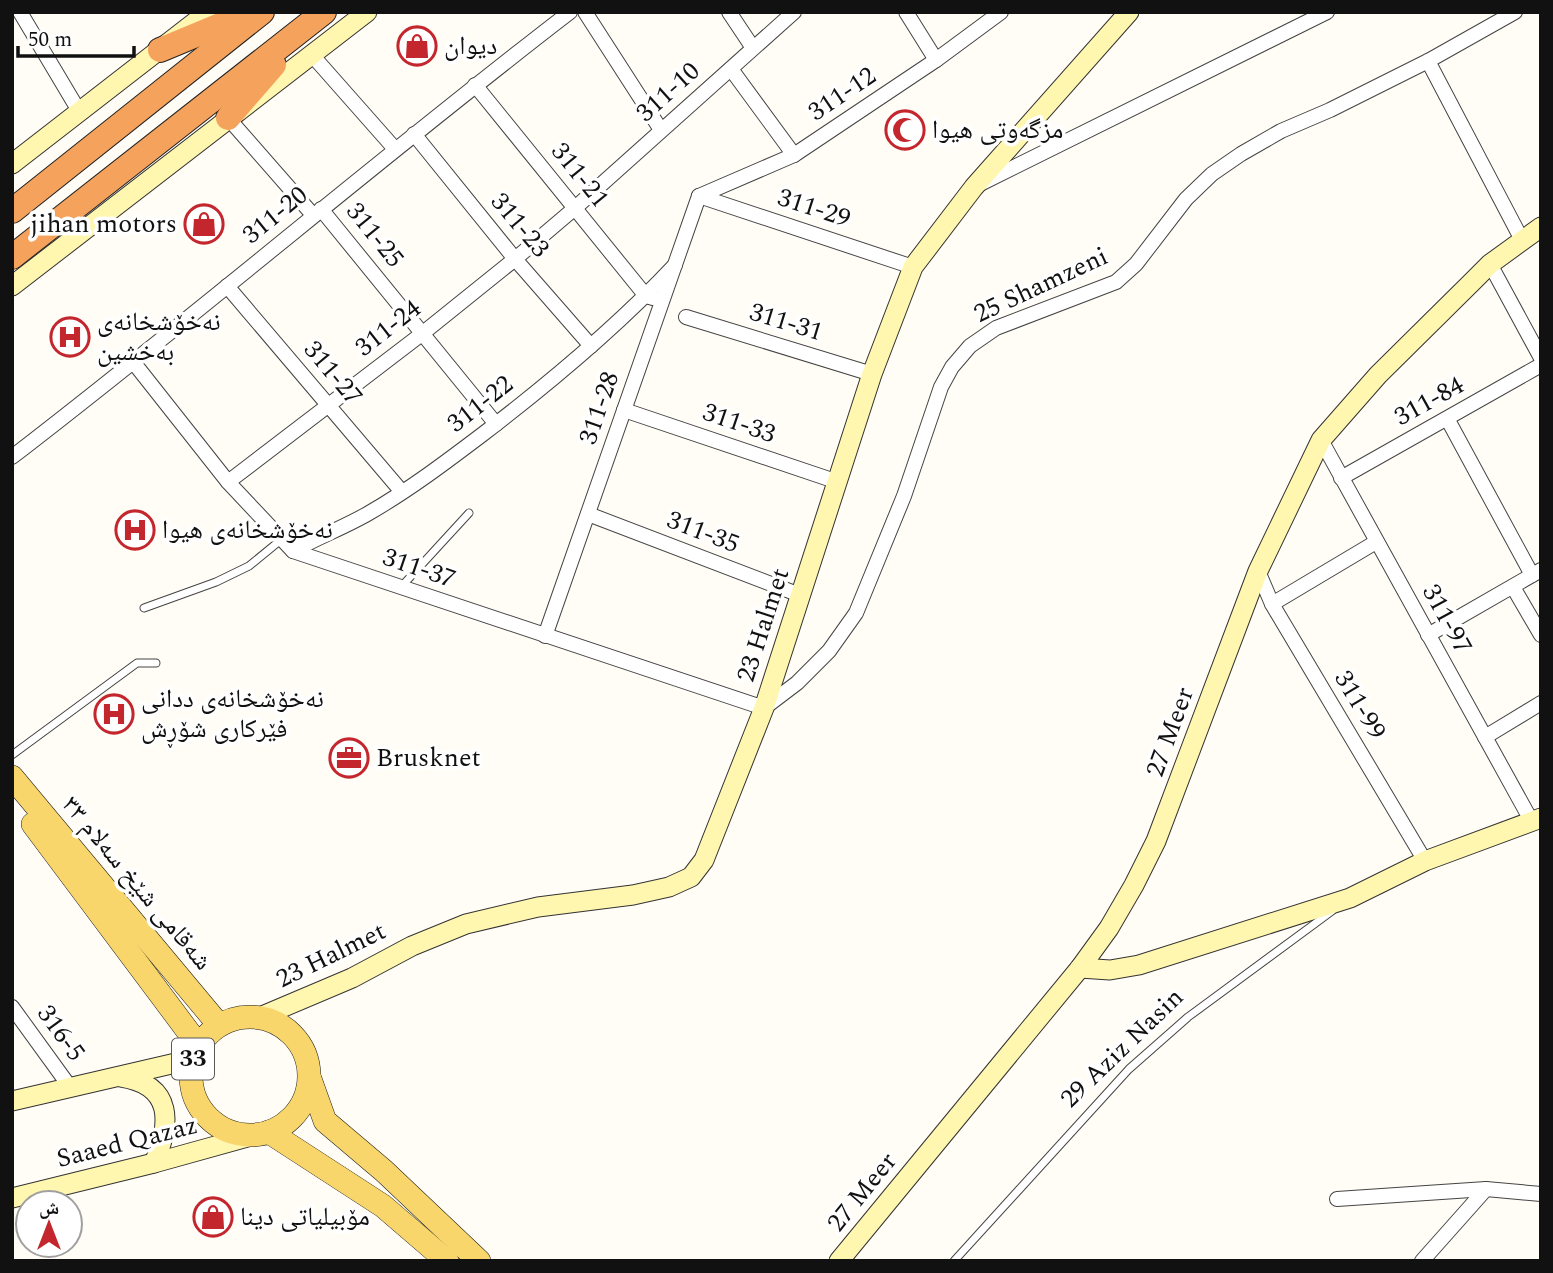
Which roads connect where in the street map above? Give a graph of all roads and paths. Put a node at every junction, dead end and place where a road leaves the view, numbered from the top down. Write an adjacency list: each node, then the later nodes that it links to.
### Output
1 (18, 12): 15 (street); 24 (street)
2 (208, 12): 18 (street)
3 (249, 12): 18 (highway)
4 (262, 12): 34 (highway)
5 (368, 12): 19 (street)
6 (570, 12): 23 (street, 311-20)
7 (586, 12): 26 (street)
8 (729, 12): 17 (street)
9 (794, 12): 17 (street, 311-10)
10 (906, 12): 20 (street)
11 (1001, 12): 20 (street, 311-12)
12 (1129, 12): 31 (street, 23 Halmet)
13 (1327, 12): 31 (street)
14 (1515, 12): 21 (street, 25 Shamzeni)
15 (12, 15)
16 (317, 18): 25 (highway); 38 (highway)
17 (753, 48): 22 (street, 311-10)
18 (160, 50): 24 (street)
19 (312, 55): 25 (street); 28 (street)
20 (936, 60): 29 (street, 311-12)
21 (1428, 61): 37 (street); 81 (street, 25 Shamzeni)
22 (730, 69): 26 (street, 311-10); 29 (street)
23 (475, 85): 27 (street, 311-20); 33 (street, 311-21)
24 (79, 111): 30 (street)
25 (228, 118): 35 (street, 311-25); 43 (street)
26 (662, 130): 33 (street, 311-10)
27 (414, 134): 28 (street, 311-20); 39 (street, 311-23)
28 (395, 149): 35 (street, 311-20)
29 (794, 155): 32 (street, 311-12)
30 (12, 164)
31 (974, 187): 42 (street, 23 Halmet)
32 (699, 196): 41 (street, 311-28); 42 (street, 311-29)
33 (575, 208): 39 (street, 311-24); 45 (street, 311-21)
34 (12, 211)
35 (317, 212): 44 (street, 311-20); 48 (street, 311-25)
36 (1541, 227): 37 (street, 27 Meer)
37 (1522, 240): 40 (street, 27 Meer)
38 (12, 257)
39 (515, 259): 48 (street, 311-24); 49 (street, 311-23)
40 (1490, 264): 50 (street); 58 (street, 27 Meer)
41 (675, 265): 45 (street, 311-22); 46 (street, 311-28)
42 (914, 267): 53 (street, 23 Halmet)
43 (12, 286)
44 (227, 286): 51 (street, 311-20); 54 (street, 311-27)
45 (646, 296): 46 (street); 49 (street, 311-22)
46 (662, 301): 55 (street, 311-28)
47 (686, 317): 53 (street, 311-31)
48 (423, 333): 54 (street, 311-24); 57 (street, 311-25)
49 (591, 346): 57 (street, 311-22)
50 (1541, 358)
51 (134, 363): 59 (street, 311-20); 61 (street, 311-37)
52 (1541, 365): 56 (street, 311-84)
53 (872, 374): 62 (street, 23 Halmet)
54 (329, 406): 61 (street, 311-24); 63 (street, 311-27)
55 (624, 410): 62 (street, 311-33); 65 (street, 311-28)
56 (1448, 420): 60 (street, 311-84); 70 (street)
57 (496, 424): 63 (street, 311-22)
58 (1321, 440): 60 (street, 311-97); 69 (street, 27 Meer)
59 (15, 450)
60 (1341, 478): 67 (street, 311-97)
61 (228, 482): 66 (street, 311-37)
62 (838, 482): 73 (street, 23 Halmet)
63 (402, 492): 68 (street, 311-22)
64 (469, 513): 71 (lane)
65 (588, 514): 73 (street, 311-35); 78 (street, 311-28)
66 (282, 539): 68 (street, 311-37); 75 (lane)
67 (1376, 542): 74 (street); 76 (street, 311-97)
68 (293, 551): 71 (street, 311-37)
69 (1258, 571): 74 (street, 311-99); 89 (street, 27 Meer)
70 (1536, 573): 72 (street)
71 (401, 587): 78 (street, 311-37)
72 (1513, 587): 76 (street); 77 (street)
73 (800, 595): 81 (street, 23 Halmet)
74 (1272, 604): 87 (street, 311-99)
75 (144, 608)
76 (1428, 635): 82 (street, 311-97)
77 (1541, 635)
78 (545, 636): 81 (street, 311-37)
79 (156, 663): 83 (lane)
80 (1541, 704): 82 (street)
81 (764, 708): 91 (street, 23 Halmet)
82 (1485, 737): 86 (street, 311-97)
83 (12, 755)
84 (12, 777): 92 (main road, شەقامی شێخ سەلام ٣٣ / 33)
85 (12, 796): 93 (main road, شەقامی شێخ سەلام ٣٣ / 33)
86 (1536, 820): 87 (street, 29 Aziz Nasin)
87 (1425, 861): 88 (street, 29 Aziz Nasin)
88 (1350, 898): 89 (street, 29 Aziz Nasin); 107 (lane, 29 Aziz Nasin)
89 (1080, 968): 106 (street, 27 Meer)
90 (12, 1007): 96 (street, 316-5)
91 (260, 1017): 92 (main road, 33); 95 (main road)
92 (219, 1025): 93 (main road, 33)
93 (196, 1052): 94 (street); 98 (main road, 33)
94 (118, 1076): 96 (street); 99 (street)
95 (310, 1079): 98 (main road); 105 (main road)
96 (70, 1087): 97 (street)
97 (12, 1101)
98 (262, 1133): 99 (street, Saaed Qazaz); 104 (main road, 33)
99 (154, 1163): 102 (street, Saaed Qazaz)
100 (1486, 1189): 101 (street); 103 (street); 108 (street)
101 (1541, 1194)
102 (12, 1198)
103 (1337, 1199)
104 (447, 1261)
105 (479, 1261)
106 (839, 1261)
107 (954, 1261)
108 (1422, 1261)

